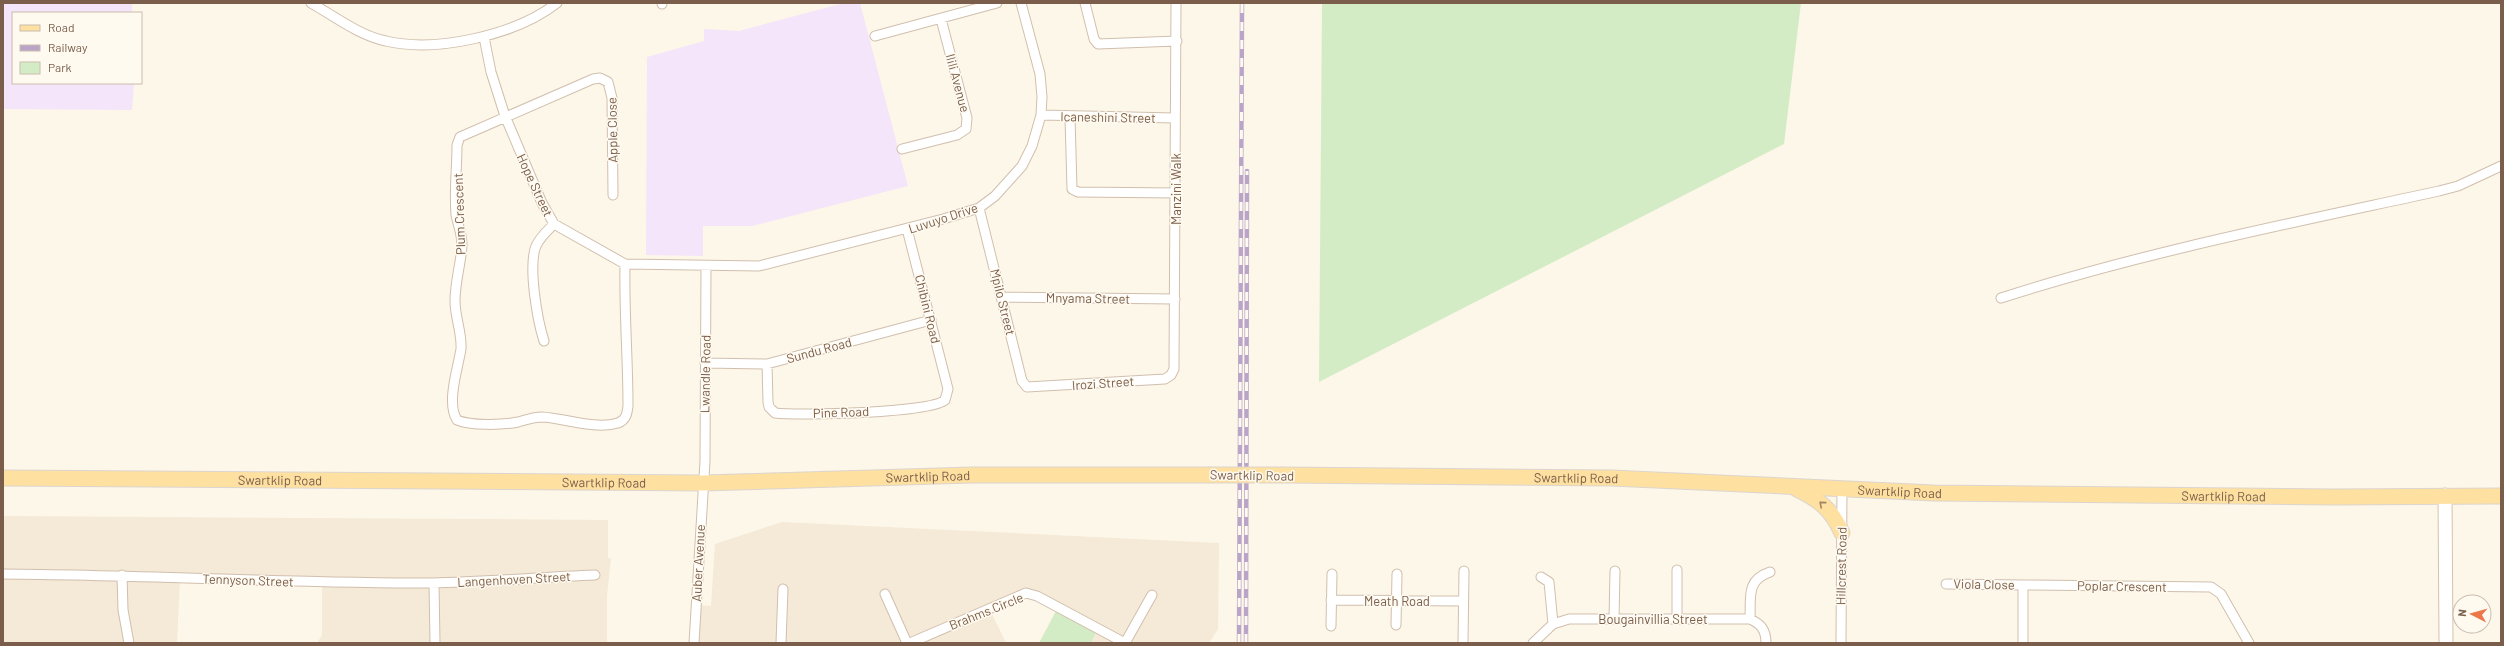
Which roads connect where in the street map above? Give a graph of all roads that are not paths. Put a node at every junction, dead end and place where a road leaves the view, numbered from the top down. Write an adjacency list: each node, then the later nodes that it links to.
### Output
1 (310, 3): 9 (street)
2 (557, 3): 9 (street)
3 (997, 3): 7 (street)
4 (1022, 3): 11 (street, Luvuyo Drive)
5 (1085, 3): 10 (street)
6 (1176, 3): 10 (street, Manzini Walk)
7 (941, 19): 8 (street); 15 (street, Ilili Avenue)
8 (875, 36)
9 (484, 37): 12 (street, Hope Street)
10 (1177, 41): 14 (street, Manzini Walk)
11 (1041, 115): 13 (street, Icaneshini Street); 19 (street, Luvuyo Drive)
12 (505, 116): 18 (street, Apple Close); 20 (street, Hope Street); 22 (street, Plum Crescent)
13 (1070, 117): 14 (street, Icaneshini Street); 17 (street)
14 (1176, 118): 17 (street, Manzini Walk)
15 (902, 149)
16 (2501, 166): 25 (street)
17 (1176, 193): 26 (street, Manzini Walk)
18 (613, 195)
19 (979, 208): 21 (street, Luvuyo Drive); 24 (street, Mpilo Street)
20 (554, 224): 22 (street, Hope Street); 28 (street)
21 (907, 229): 23 (street, Luvuyo Drive); 27 (street, Chibini Road)
22 (625, 264): 23 (street, Hope Street)
23 (706, 266): 29 (street, Lwandle Road)
24 (1002, 297): 26 (street, Mnyama Street); 33 (street, Mpilo Street)
25 (2001, 298)
26 (1175, 299): 31 (street, Manzini Walk)
27 (931, 320): 30 (street, Sundu Road); 32 (street, Chibini Road)
28 (544, 341)
29 (705, 363): 30 (street, Sundu Road); 35 (street, Lwandle Road)
30 (767, 364): 32 (street, Pine Road)
31 (1171, 375): 33 (street, Irozi Street)
32 (948, 389)
33 (1034, 389)
34 (3, 478): 35 (main road, Swartklip Road)
35 (703, 483): 36 (main road, Swartklip Road, bridge); 68 (street, Auber Avenue)
36 (1792, 486): 37 (main road, Swartklip Road); 40 (main road, one-way to 36)
37 (1842, 488): 38 (main road, Swartklip Road); 40 (street, Hillcrest Road)
38 (2445, 494): 39 (main road, Swartklip Road); 78 (main road)
39 (2501, 496)
40 (1842, 533): 75 (street, Hillcrest Road)
41 (1677, 570): 61 (street)
42 (1464, 571): 59 (street)
43 (1615, 571): 60 (street)
44 (1770, 572): 62 (street)
45 (3, 574): 48 (street, Tennyson Street)
46 (1332, 574): 57 (street)
47 (1397, 574): 58 (street)
48 (122, 575): 51 (street, Tennyson Street); 66 (street)
49 (595, 575): 51 (street, Langenhoven Street)
50 (1541, 577): 63 (street)
51 (434, 582): 67 (street)
52 (1946, 584): 53 (street, Viola Close)
53 (2023, 585): 76 (street); 77 (street, Poplar Crescent)
54 (784, 589): 69 (street)
55 (885, 594): 70 (street)
56 (1152, 595): 71 (street)
57 (1331, 600): 58 (street, Meath Road); 65 (street)
58 (1397, 601): 59 (street, Meath Road); 64 (street)
59 (1463, 601): 72 (street)
60 (1614, 619): 61 (street, Bougainvillia Street); 63 (street, Bougainvillia Street)
61 (1676, 619): 62 (street, Bougainvillia Street)
62 (1750, 619): 74 (street)
63 (1553, 624): 73 (street, Bougainvillia Street)
64 (1396, 625)
65 (1331, 626)
66 (130, 643)
67 (435, 643)
68 (694, 643)
69 (781, 643)
70 (908, 643): 71 (street, Brahms Circle)
71 (1125, 643)
72 (1463, 643)
73 (1533, 643)
74 (1766, 643)
75 (1841, 643)
76 (2022, 643)
77 (2249, 643)
78 (2446, 643)

